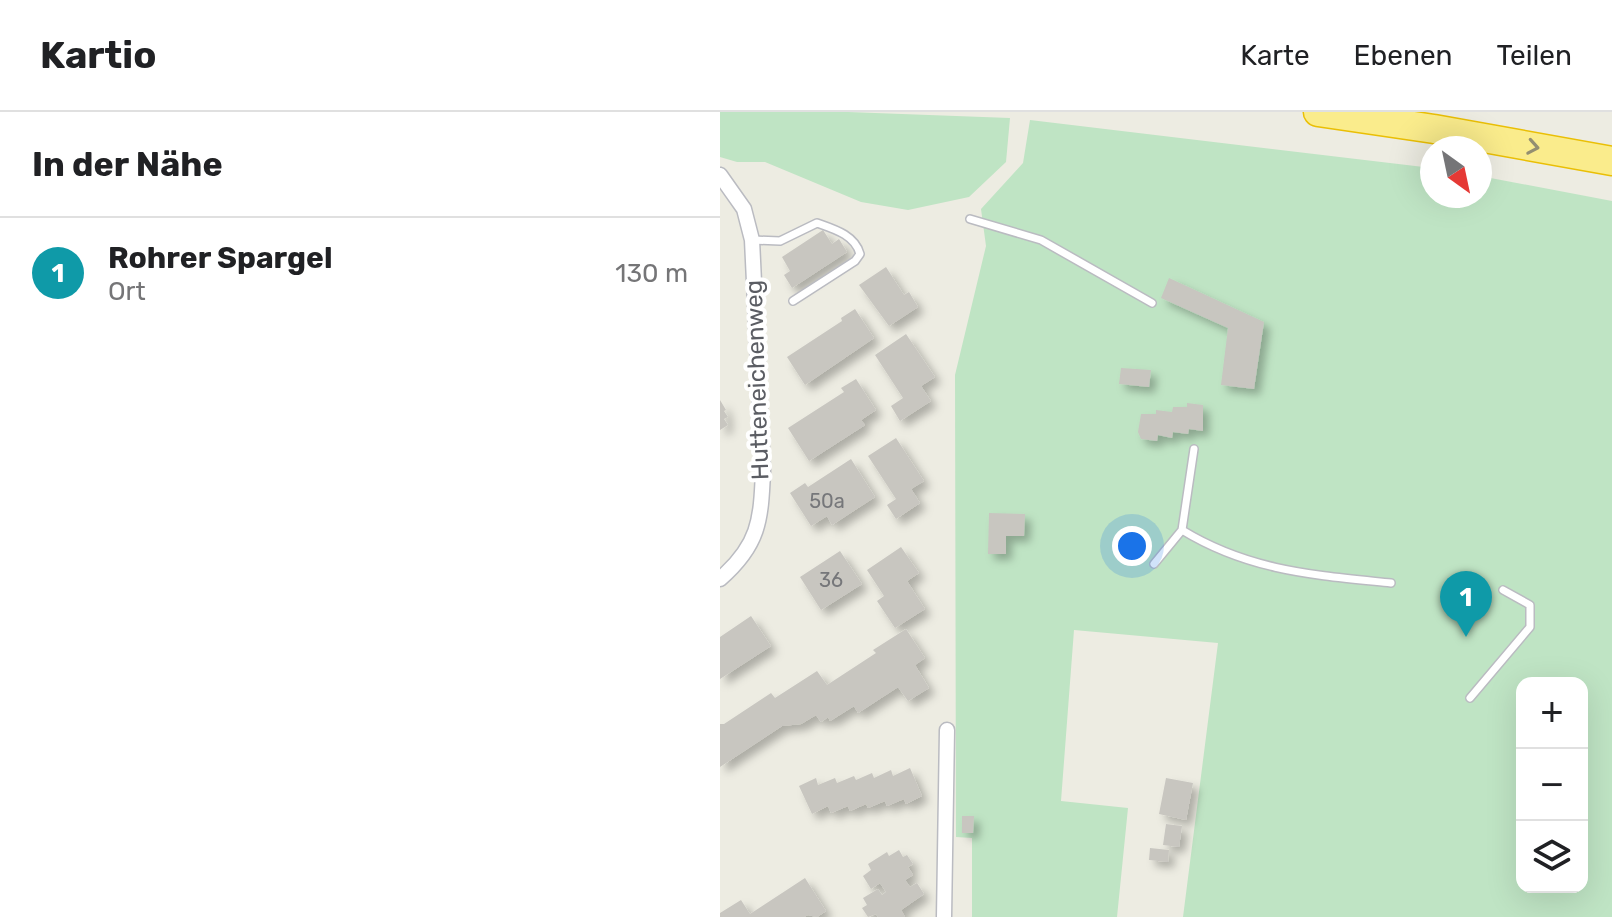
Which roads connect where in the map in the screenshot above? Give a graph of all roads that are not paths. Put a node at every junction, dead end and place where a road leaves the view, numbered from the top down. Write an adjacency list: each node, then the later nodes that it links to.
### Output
1 (1318, 112): 2 (highway, one-way to 2)
2 (1612, 161)
3 (720, 175): 5 (street, Hutteneichenweg)
4 (970, 219): 7 (lane)
5 (752, 240): 6 (lane); 11 (street, Hutteneichenweg)
6 (793, 301)
7 (1152, 303)
8 (1194, 449): 9 (lane)
9 (1182, 530): 10 (lane); 12 (lane)
10 (1154, 564)
11 (720, 579)
12 (1391, 583)
13 (1503, 590): 14 (lane)
14 (1470, 698)
15 (947, 730): 16 (street)
16 (944, 917)

